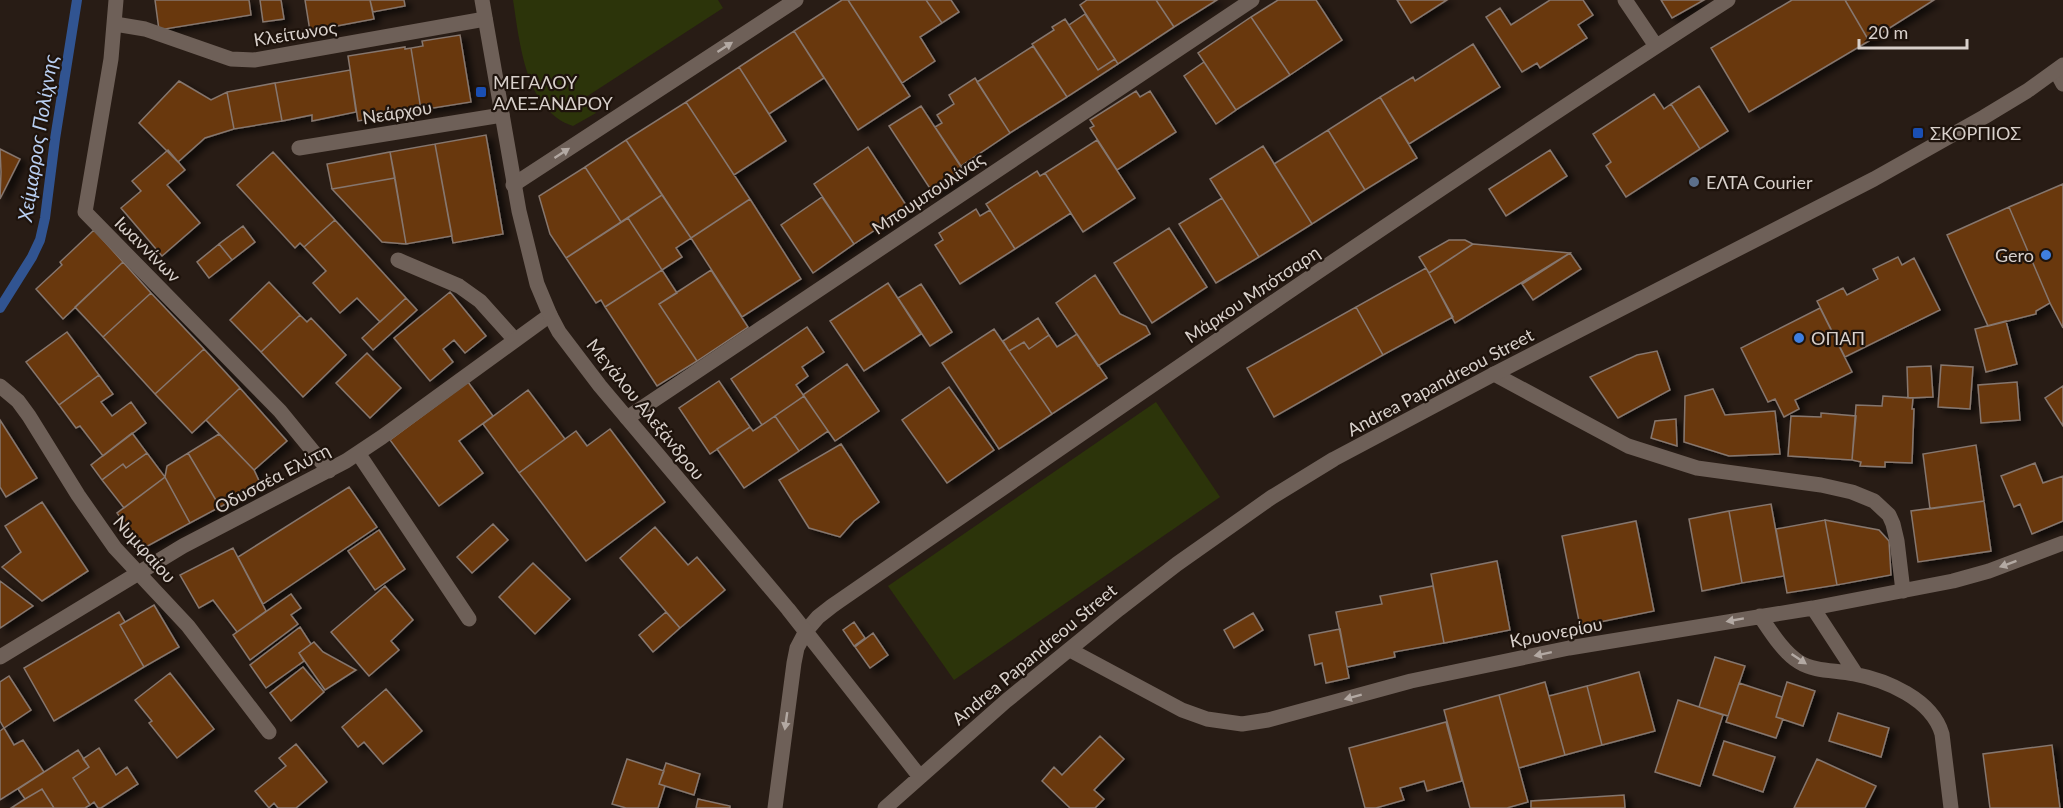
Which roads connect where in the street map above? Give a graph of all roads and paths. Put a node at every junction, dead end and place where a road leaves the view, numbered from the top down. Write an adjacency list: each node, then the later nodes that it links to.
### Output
1 (116, 0): 8 (street, Ιωαννίνων)
2 (482, 0): 7 (street, Μεγάλου Αλεξάνδρου)
3 (796, 0): 13 (street, one-way to 3)
4 (1252, 0): 19 (street, Μπουμπουλίνας)
5 (1625, 0): 9 (street)
6 (1728, 0): 9 (street, Μάρκου Μπότσαρη)
7 (485, 19): 8 (street, Κλείτωνος); 11 (street, Μεγάλου Αλεξάνδρου)
8 (115, 24): 21 (street, Ιωαννίνων)
9 (1656, 46): 28 (street, Μάρκου Μπότσαρη)
10 (2060, 74): 17 (street, Andrea Papandreou Street)
11 (502, 115): 12 (street, Νεάρχου); 13 (street, Μεγάλου Αλεξάνδρου)
12 (299, 148)
13 (513, 185): 15 (street, Μεγάλου Αλεξάνδρου)
14 (398, 260): 16 (street)
15 (549, 315): 16 (street, Οδυσσέα Ελύτη); 19 (street, Μεγάλου Αλεξάνδρου)
16 (515, 339): 20 (street, Οδυσσέα Ελύτη)
17 (1494, 374): 24 (street); 29 (street, Andrea Papandreou Street)
18 (0, 386): 23 (street, Νυμφαίου)
19 (627, 418): 28 (street, Μεγάλου Αλεξάνδρου)
20 (358, 453): 21 (street, Οδυσσέα Ελύτη); 27 (street)
21 (329, 471): 23 (street, Οδυσσέα Ελύτη)
22 (2063, 543): 24 (street, Κρυονερίου, one-way to 24)
23 (137, 573): 30 (street, Οδυσσέα Ελύτη); 32 (street, Νυμφαίου)
24 (1903, 591): 25 (street, Κρυονερίου)
25 (1813, 608): 26 (street, Κρυονερίου); 31 (street)
26 (1760, 616): 29 (street, Κρυονερίου, one-way to 29); 31 (street, one-way to 31)
27 (469, 619)
28 (807, 632): 33 (street, Μεγάλου Αλεξάνδρου); 34 (street, Μάρκου Μπότσαρη, one-way to 34)
29 (1070, 650): 33 (street, Andrea Papandreou Street)
30 (0, 657)
31 (1856, 674): 36 (street)
32 (269, 732)
33 (920, 777): 35 (street, Andrea Papandreou Street)
34 (775, 808)
35 (885, 808)
36 (1951, 808)

